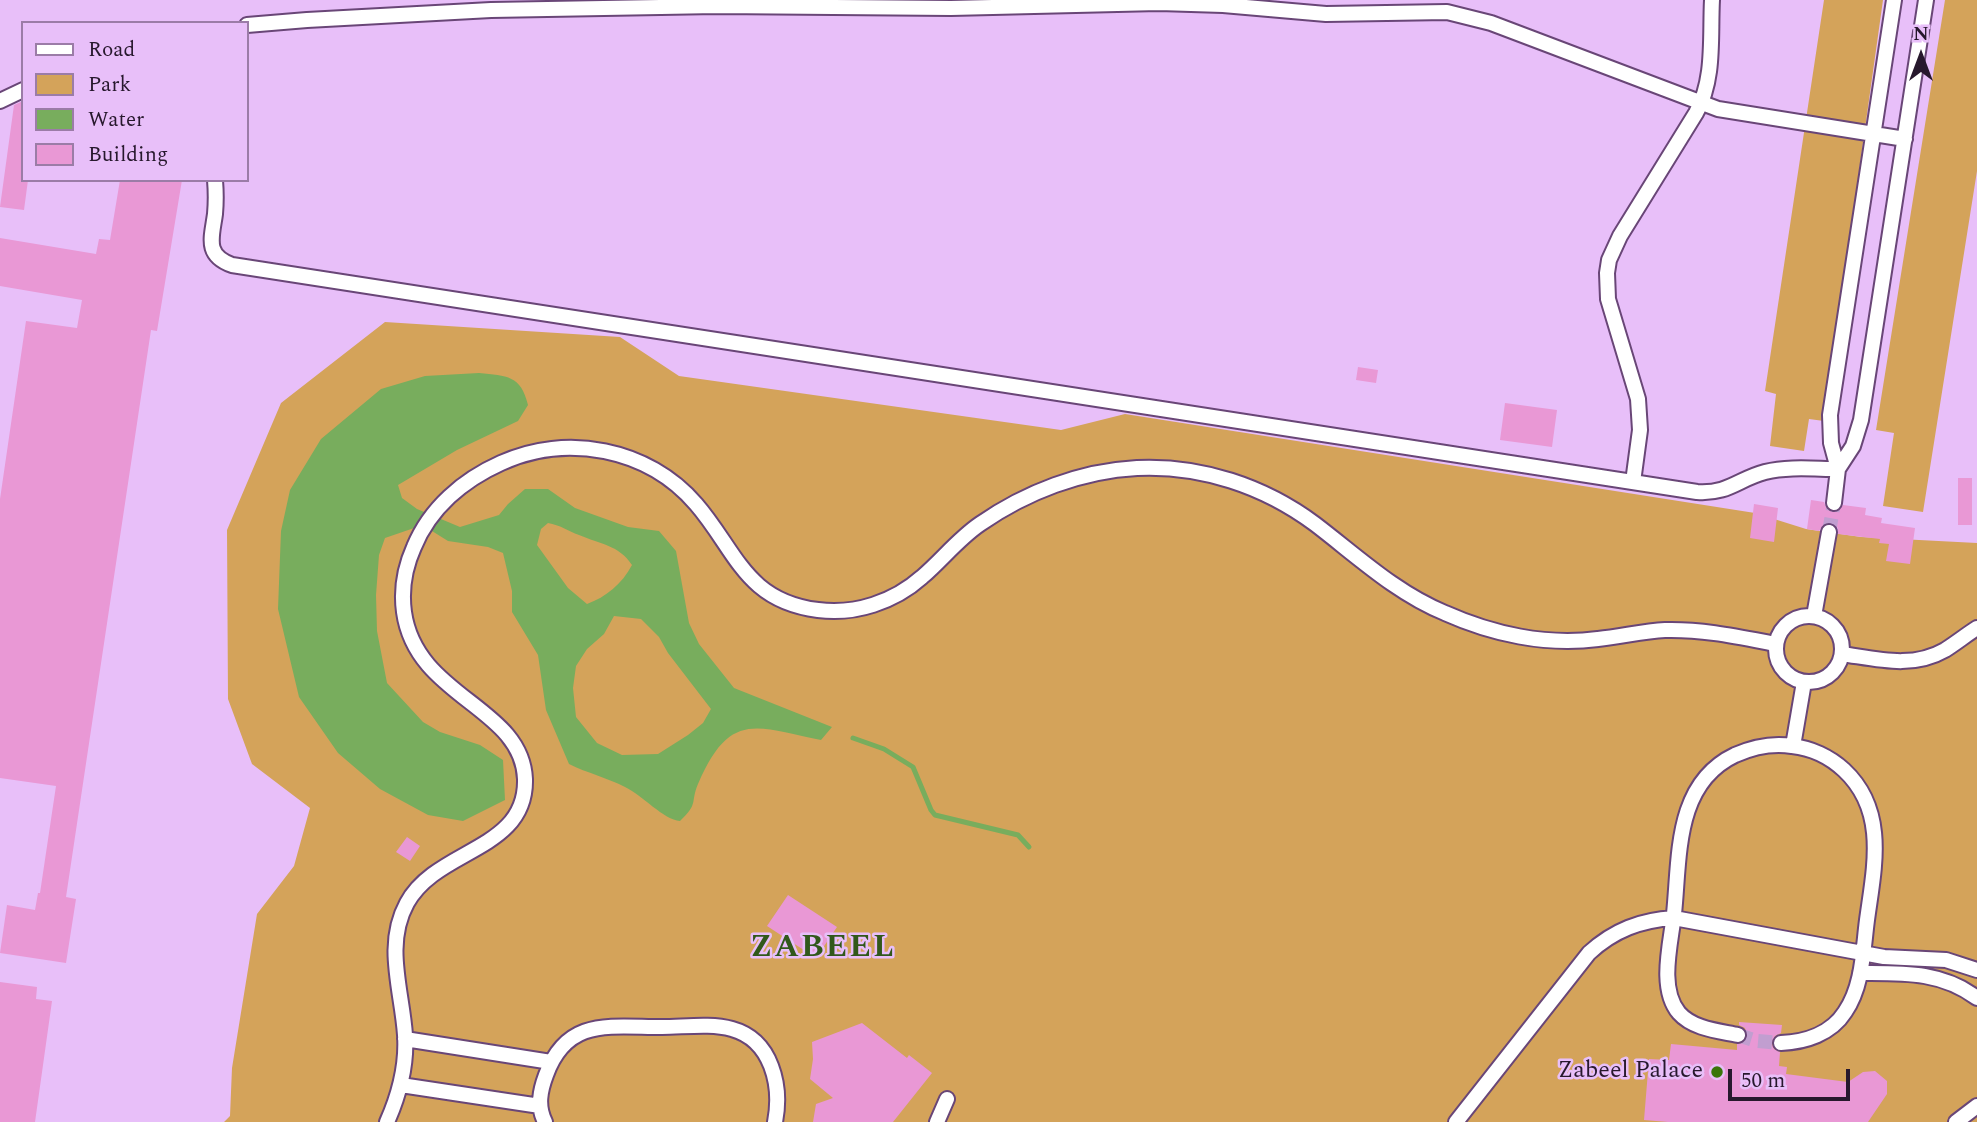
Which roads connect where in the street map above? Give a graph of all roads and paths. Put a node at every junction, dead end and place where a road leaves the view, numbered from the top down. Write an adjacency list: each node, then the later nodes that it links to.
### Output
1 (1712, 0): 10 (street)
2 (1894, 0): 11 (street)
3 (1926, 0): 12 (street)
4 (717, 3): 5 (street); 6 (street)
5 (754, 3): 10 (street)
6 (492, 5): 7 (street)
7 (248, 25)
8 (21, 91): 9 (street)
9 (0, 101)
10 (1701, 103): 11 (street); 15 (street)
11 (1873, 135): 12 (street); 14 (street)
12 (1905, 139): 14 (street)
13 (215, 182): 15 (street)
14 (1838, 469): 15 (street); 16 (street)
15 (1633, 482)
16 (1834, 503)
17 (1829, 532): 18 (street)
18 (1814, 616): 20 (street); 21 (street)
19 (1977, 628): 21 (street)
20 (1776, 644): 22 (street); 30 (street)
21 (1842, 654): 22 (street)
22 (1804, 681): 23 (street)
23 (1793, 746): 24 (street); 25 (street)
24 (1674, 918): 25 (street); 29 (street); 41 (street)
25 (1863, 953): 26 (street); 27 (street)
26 (1977, 970)
27 (1860, 973): 28 (street); 31 (street)
28 (1977, 998)
29 (1738, 1035)
30 (405, 1039): 32 (street); 33 (street)
31 (1781, 1043)
32 (551, 1062): 35 (street); 39 (street)
33 (401, 1085): 35 (street); 37 (street)
34 (947, 1099): 40 (street)
35 (540, 1106): 38 (street)
36 (1977, 1106): 42 (street)
37 (387, 1122)
38 (545, 1122)
39 (775, 1122)
40 (937, 1122)
41 (1456, 1122)
42 (1956, 1122)

